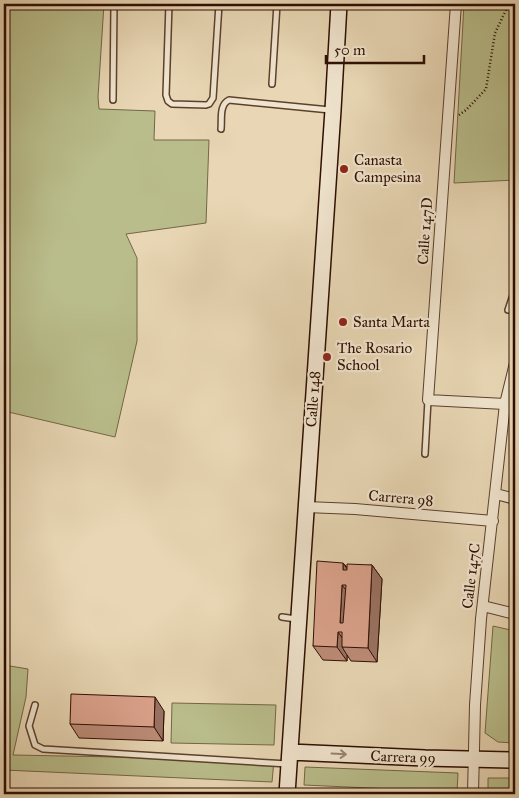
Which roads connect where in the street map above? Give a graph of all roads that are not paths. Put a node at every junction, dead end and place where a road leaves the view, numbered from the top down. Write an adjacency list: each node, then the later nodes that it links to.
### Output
1 (114, 4): 8 (lane)
2 (169, 4): 3 (lane)
3 (219, 4)
4 (277, 4): 7 (lane)
5 (339, 4): 9 (street, Calle 148)
6 (456, 4): 15 (street, Calle 147D)
7 (272, 84)
8 (113, 100)
9 (333, 110): 10 (lane); 20 (street, Calle 148)
10 (222, 129)
11 (515, 289): 12 (lane)
12 (508, 310)
13 (515, 362): 14 (street, Calle 147C)
14 (512, 386): 16 (street, Calle 147C)
15 (428, 400): 16 (street); 17 (lane)
16 (505, 404): 18 (street, Calle 147C)
17 (425, 454)
18 (496, 494): 19 (street); 21 (street, Calle 147C)
19 (515, 499)
20 (306, 507): 21 (street, Carrera 98); 25 (street, Calle 148)
21 (493, 521): 22 (street, Calle 147C)
22 (483, 606): 23 (street); 28 (street, Calle 147C)
23 (515, 614)
24 (282, 617): 25 (lane)
25 (299, 619): 27 (street, Calle 148)
26 (35, 705): 27 (lane)
27 (290, 758): 28 (street, Carrera 99, one-way to 28); 30 (street, Calle 148)
28 (474, 759): 29 (street, Carrera 99); 31 (street, Calle 147C)
29 (515, 760)
30 (287, 794)
31 (473, 794)

